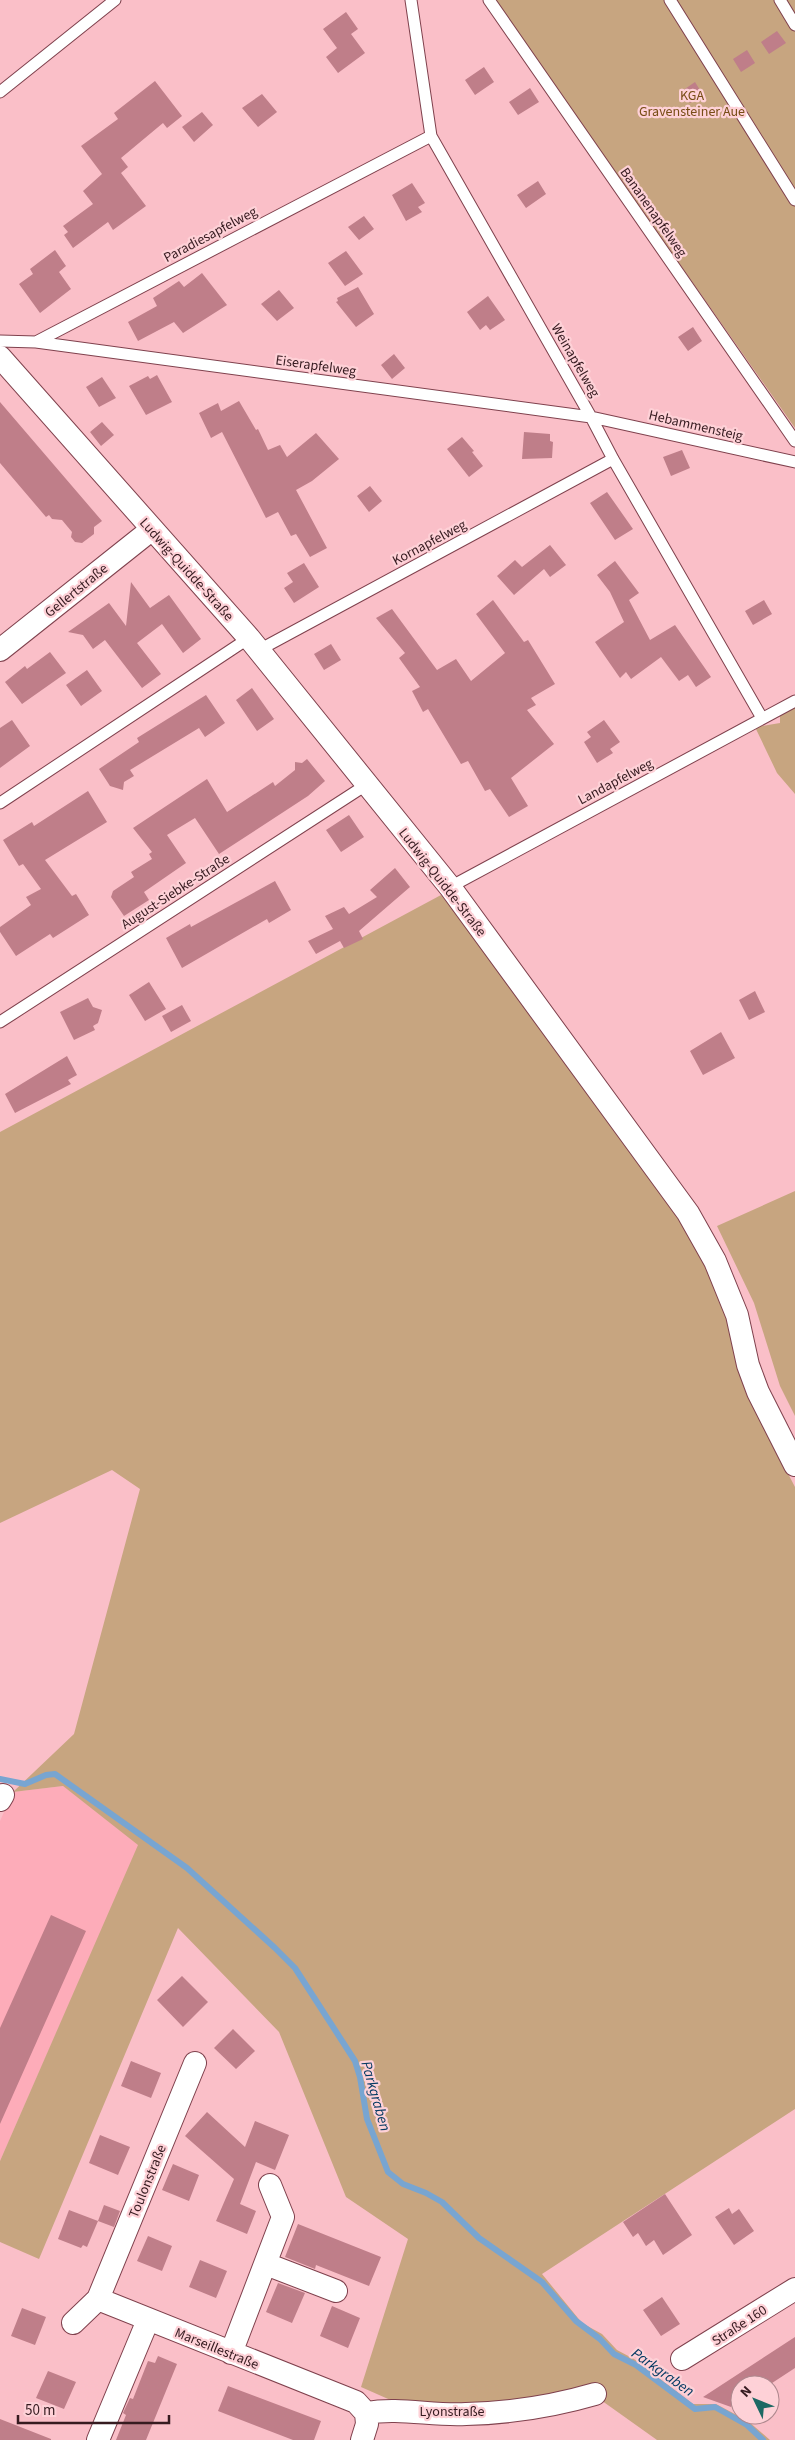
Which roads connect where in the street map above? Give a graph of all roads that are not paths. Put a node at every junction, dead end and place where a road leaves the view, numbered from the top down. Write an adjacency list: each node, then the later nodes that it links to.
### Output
1 (115, 0): 7 (lane)
2 (411, 0): 8 (lane, Weinapfelweg)
3 (489, 0): 14 (lane, Bananenapfelweg)
4 (670, 0): 9 (lane)
5 (780, 0): 6 (lane)
6 (795, 25)
7 (0, 92)
8 (430, 136): 11 (lane, Paradiesapfelweg); 13 (lane, Weinapfelweg)
9 (795, 200)
10 (0, 341): 11 (lane, Paradiesapfelweg)
11 (36, 342): 13 (lane, Eiserapfelweg)
12 (0, 358): 17 (street, Ludwig-Quidde-Straße)
13 (591, 416): 15 (lane, Weinapfelweg); 16 (lane, Hebammensteig)
14 (795, 441)
15 (613, 459): 18 (lane, Kornapfelweg); 21 (lane, Weinapfelweg)
16 (795, 462)
17 (151, 530): 18 (street, Ludwig-Quidde-Straße); 19 (street, Gellertstraße)
18 (254, 644): 22 (street, Ludwig-Quidde-Straße); 23 (lane)
19 (0, 650)
20 (795, 701): 21 (lane, Landapfelweg)
21 (762, 718): 24 (lane, Landapfelweg)
22 (366, 785): 24 (street, Ludwig-Quidde-Straße); 25 (lane, August-Siebke-Straße)
23 (0, 803)
24 (450, 887): 26 (street, Ludwig-Quidde-Straße)
25 (0, 1022)
26 (795, 1465)
27 (195, 2063): 32 (street, Toulonstraße)
28 (270, 2185): 29 (street)
29 (266, 2264): 31 (street); 35 (street)
30 (795, 2289): 36 (street, Straße 160)
31 (336, 2291)
32 (98, 2299): 33 (street, Marseillestraße); 34 (street)
33 (148, 2320): 35 (street, Marseillestraße); 39 (street)
34 (73, 2323)
35 (230, 2353): 38 (street, Marseillestraße)
36 (682, 2359)
37 (595, 2394): 38 (street, Lyonstraße)
38 (366, 2413): 40 (street)
39 (98, 2440)
40 (362, 2440)

